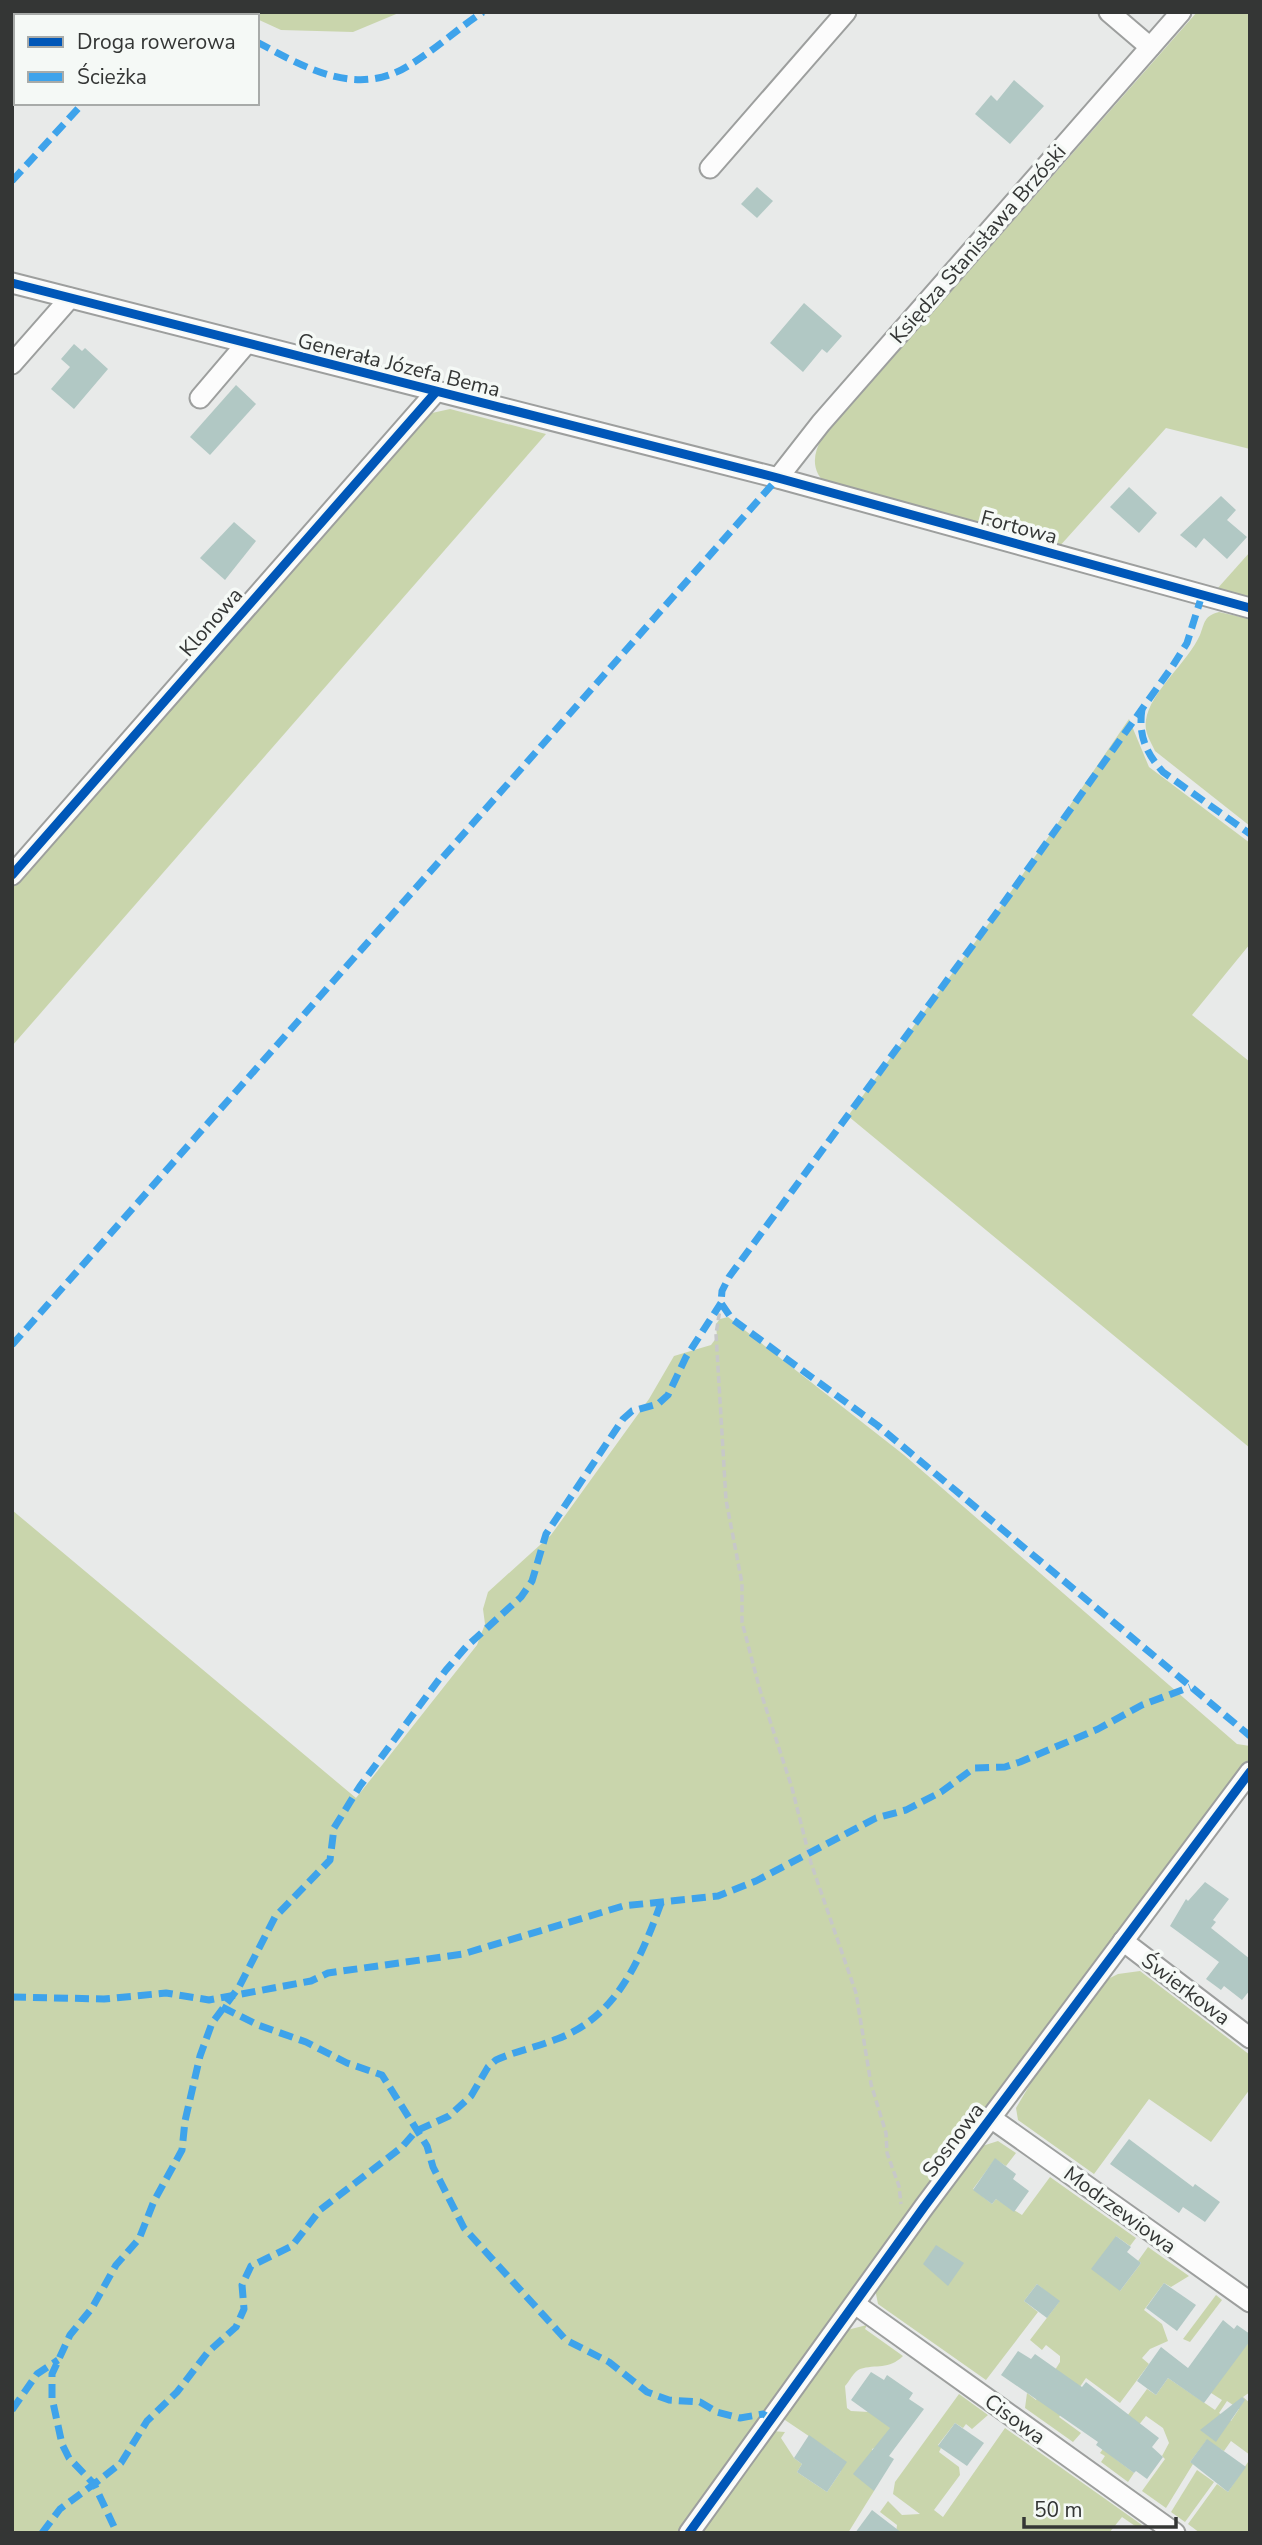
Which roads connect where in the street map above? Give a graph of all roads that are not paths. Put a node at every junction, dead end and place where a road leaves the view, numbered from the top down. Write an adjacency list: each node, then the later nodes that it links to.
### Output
1 (846, 12): 5 (street)
2 (1109, 12): 4 (street)
3 (1181, 12): 4 (street, Księdza Stanisława Brzóski)
4 (1150, 47): 12 (street, Księdza Stanisława Brzóski)
5 (710, 168)
6 (12, 284): 7 (street, Generała Józefa Bema)
7 (70, 298): 8 (street, Generała Józefa Bema); 9 (street)
8 (246, 344): 10 (street, Generała Józefa Bema); 11 (street)
9 (12, 364)
10 (435, 393): 12 (street, Generała Józefa Bema); 14 (street, Klonowa)
11 (200, 398)
12 (778, 478): 13 (street, Fortowa)
13 (1250, 608)
14 (12, 875)
15 (1250, 1772): 16 (street, Sosnowa)
16 (1123, 1941): 17 (street, Świerkowa); 18 (street, Sosnowa)
17 (1250, 2038)
18 (991, 2118): 19 (street, Modrzewiowa); 20 (street, Sosnowa)
19 (1250, 2302)
20 (855, 2304): 21 (street, Sosnowa); 22 (street, Cisowa)
21 (689, 2533)
22 (1175, 2533)

